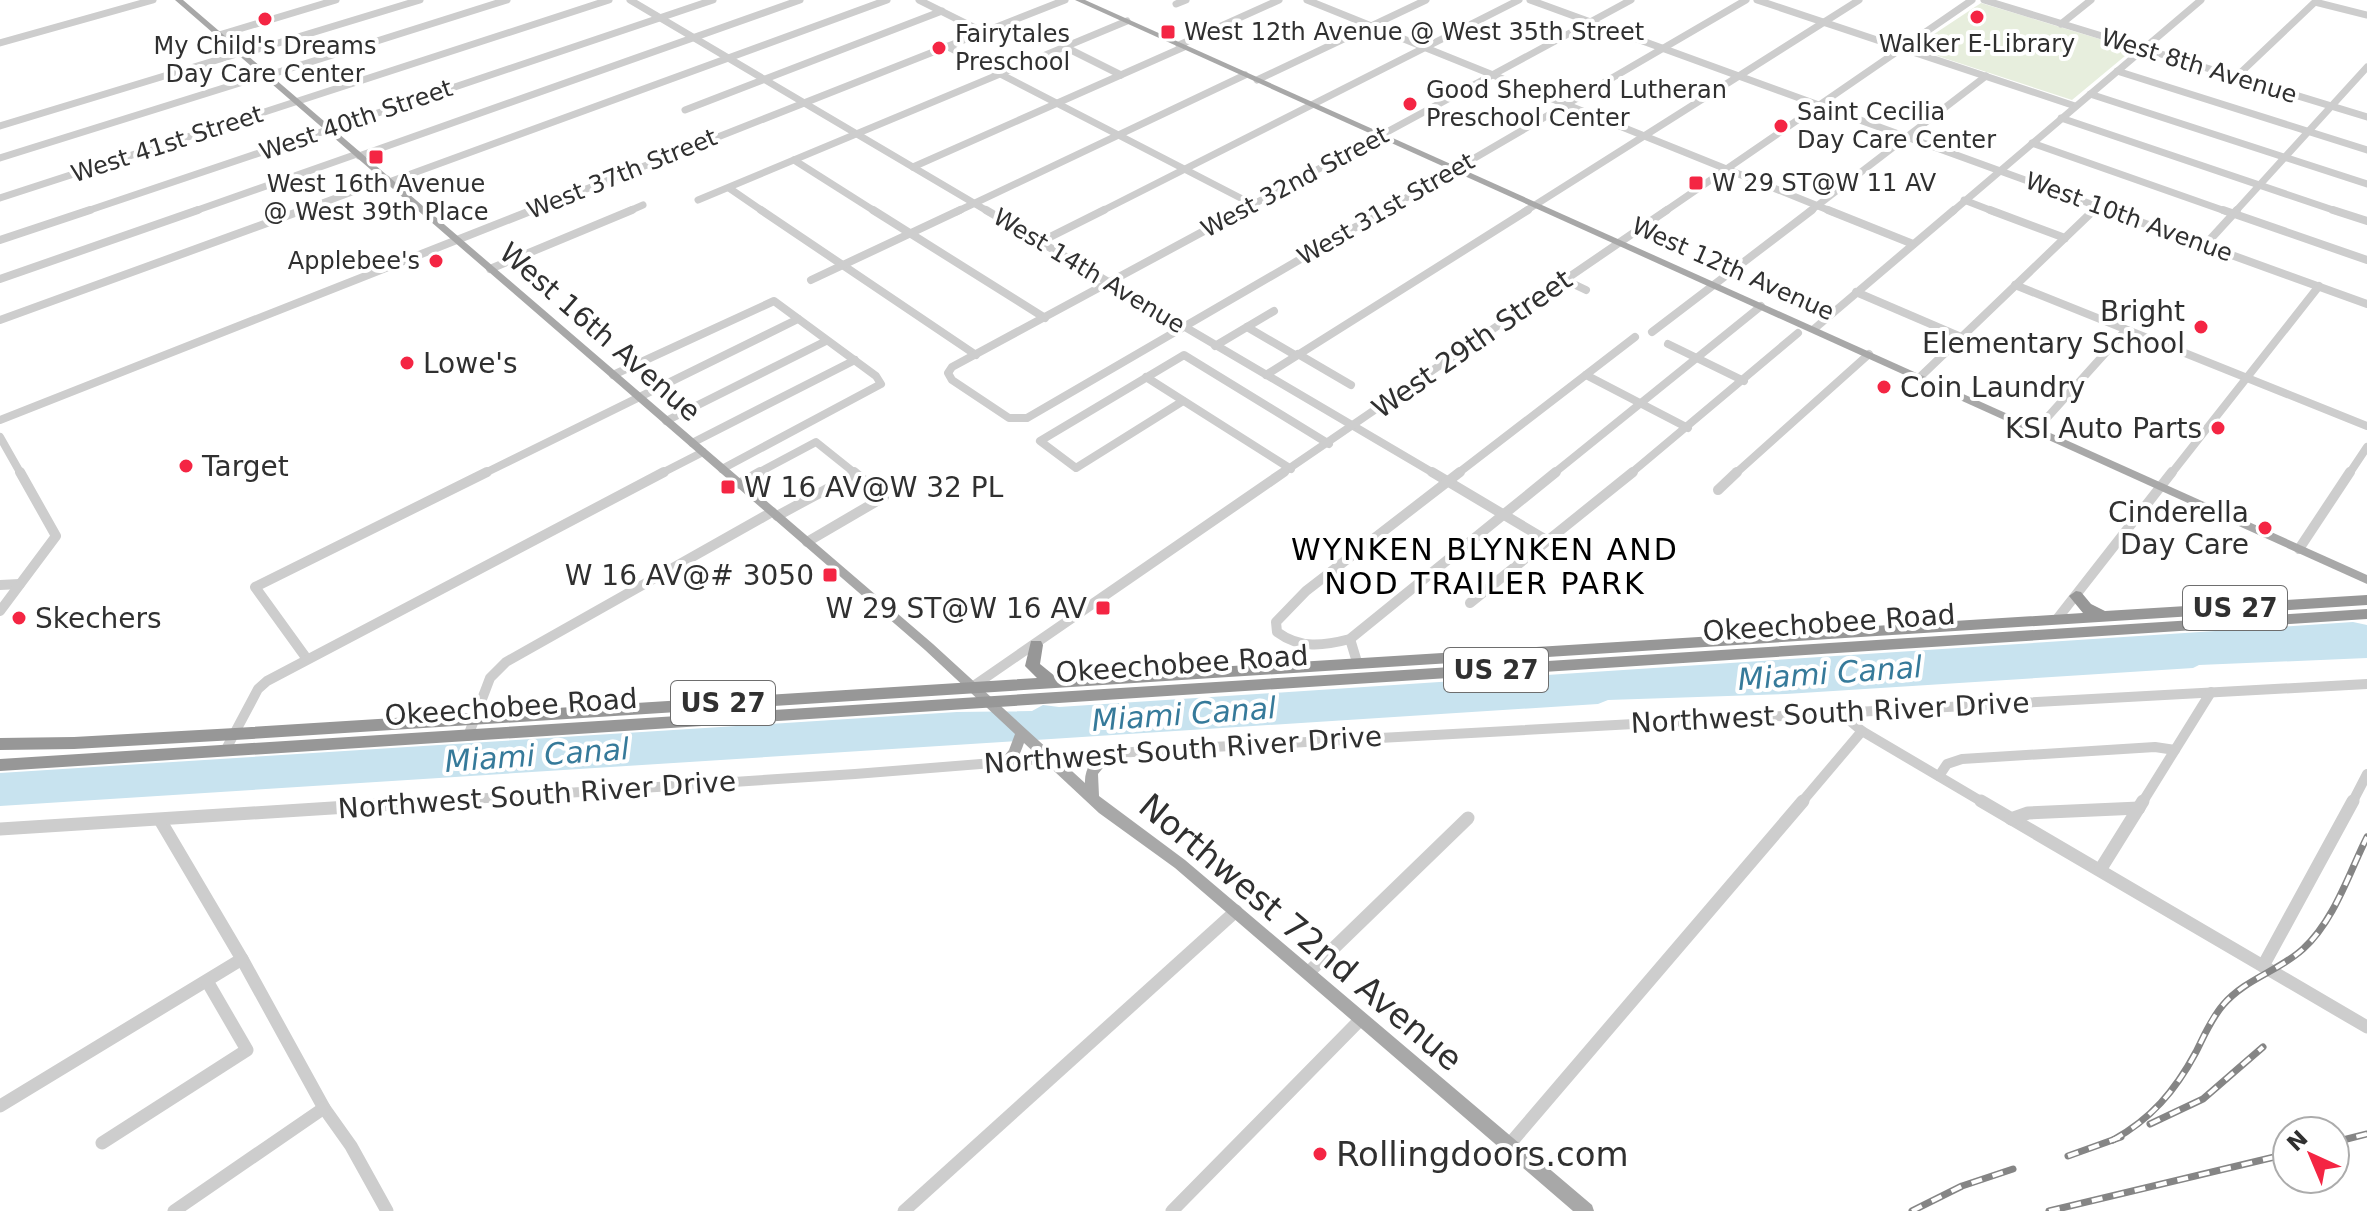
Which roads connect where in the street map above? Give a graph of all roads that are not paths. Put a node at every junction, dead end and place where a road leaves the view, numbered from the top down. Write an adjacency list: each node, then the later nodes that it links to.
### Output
1 (153, 0): 40 (street)
2 (179, 0): 38 (main road, West 16th Avenue)
3 (336, 0): 38 (street)
4 (420, 0): 48 (street)
5 (507, 0): 53 (street)
6 (609, 0): 63 (street, West 41st Street)
7 (630, 0): 31 (street, West 14th Avenue)
8 (713, 0): 31 (street, West 40th Street)
9 (800, 0): 39 (street)
10 (887, 0): 49 (street)
11 (919, 0): 29 (street)
12 (1065, 0): 37 (street, West 37th Street)
13 (1079, 0): 32 (main road, West 12th Avenue)
14 (1186, 0): 28 (street)
15 (1279, 0): 42 (street)
16 (1307, 0): 36 (street)
17 (1426, 0): 36 (street)
18 (1519, 0): 44 (street)
19 (1530, 0): 33 (street, West 10th Avenue)
20 (1631, 0): 33 (street, West 32nd Street)
21 (1746, 0): 45 (street, West 31st Street)
22 (1757, 0): 34 (street)
23 (1859, 0): 34 (street)
24 (1972, 0): 46 (street, West 29th Street)
25 (1984, 0): 35 (street, West 8th Avenue)
26 (2091, 0): 35 (street)
27 (2201, 0): 47 (street)
28 (1176, 4)
29 (942, 11): 37 (street); 60 (street)
30 (2367, 15): 59 (street)
31 (659, 18): 39 (street, West 14th Avenue); 75 (street, West 40th Street)
32 (1127, 21): 42 (main road, West 12th Avenue); 43 (street)
33 (1590, 22): 45 (street, West 10th Avenue); 56 (street, West 32nd Street)
34 (1825, 23): 46 (street); 57 (street)
35 (2061, 24): 47 (street, West 8th Avenue)
36 (1371, 26): 44 (street); 61 (street)
37 (983, 32): 41 (street, West 37th Street)
38 (219, 35): 48 (main road, West 16th Avenue)
39 (693, 38): 49 (street, West 14th Avenue); 84 (street)
40 (0, 43)
41 (946, 46): 52 (street); 64 (street, West 37th Street)
42 (1181, 46): 54 (street); 55 (main road, West 12th Avenue)
43 (1065, 47): 52 (street); 54 (street)
44 (1425, 48): 56 (street); 66 (street)
45 (1664, 48): 57 (street, West 10th Avenue); 67 (street, West 31st Street)
46 (1904, 48): 58 (street); 68 (street, West 29th Street)
47 (2143, 49): 51 (street); 59 (street, West 8th Avenue)
48 (241, 54): 53 (main road, West 16th Avenue); 74 (street)
49 (728, 58): 60 (street, West 14th Avenue); 93 (street)
50 (2367, 67): 70 (street)
51 (2117, 71): 62 (street); 76 (street)
52 (1000, 74): 65 (street); 77 (street)
53 (266, 75): 63 (main road, West 16th Avenue); 86 (street)
54 (1121, 75): 65 (street)
55 (1245, 75): 61 (main road, West 12th Avenue); 78 (street)
56 (1493, 75): 67 (street); 79 (street, West 32nd Street)
57 (1741, 76): 68 (street, West 10th Avenue); 80 (street)
58 (1986, 76): 69 (street); 81 (street)
59 (2236, 77): 70 (street, West 8th Avenue)
60 (765, 79): 64 (street, West 14th Avenue); 71 (street)
61 (1257, 80): 66 (main road, West 12th Avenue)
62 (2090, 94): 69 (street); 85 (street)
63 (297, 102): 75 (main road, West 16th Avenue); 97 (street, West 41st Street)
64 (803, 103): 77 (street, West 14th Avenue); 110 (street, West 37th Street)
65 (1057, 104): 78 (street); 88 (street)
66 (1311, 104): 79 (main road, West 12th Avenue); 89 (street)
67 (1564, 105): 80 (street); 91 (street, West 31st Street)
68 (1821, 105): 81 (street, West 10th Avenue); 90 (street, West 29th Street)
69 (2075, 106): 73 (street)
70 (2331, 106): 72 (street, West 8th Avenue); 76 (street)
71 (685, 110)
72 (2367, 117)
73 (2061, 118): 82 (street); 95 (street)
74 (0, 126)
75 (328, 129): 84 (main road, West 16th Avenue); 111 (street, West 40th Street)
76 (2308, 131): 83 (street); 85 (street)
77 (857, 134): 87 (street); 88 (street, West 14th Avenue)
78 (1118, 135): 89 (street); 100 (street)
79 (1381, 135): 91 (main road, West 12th Avenue); 102 (street, West 32nd Street)
80 (1645, 136): 90 (street); 103 (street)
81 (1908, 136): 92 (street, West 10th Avenue); 104 (street)
82 (2032, 143): 92 (street); 106 (street)
83 (2367, 150)
84 (358, 155): 93 (main road, West 16th Avenue); 119 (street)
85 (2284, 157): 94 (street); 95 (street)
86 (0, 158)
87 (794, 160): 96 (street); 108 (street)
88 (913, 167): 100 (street, West 14th Avenue)
89 (1184, 168): 102 (street); 112 (street)
90 (1728, 168): 104 (street); 113 (street, West 29th Street)
91 (1456, 169): 103 (main road, West 12th Avenue); 134 (street, West 31st Street)
92 (1999, 170): 99 (street); 105 (street, West 10th Avenue)
93 (388, 180): 110 (main road, West 16th Avenue); 133 (street)
94 (2367, 184)
95 (2259, 185): 106 (street); 107 (street)
96 (729, 188): 98 (street); 117 (street)
97 (0, 198)
98 (698, 200)
99 (1964, 200): 109 (street); 114 (street)
100 (974, 203): 108 (street); 112 (street, West 14th Avenue)
101 (643, 205): 118 (street)
102 (1254, 205): 122 (street, West 32nd Street)
103 (1536, 205): 113 (main road, West 12th Avenue); 145 (street)
104 (1817, 205): 114 (street); 123 (street)
105 (2098, 206): 109 (street); 115 (street, West 10th Avenue)
106 (2232, 213): 115 (street); 116 (street)
107 (2367, 221)
108 (910, 233): 117 (street); 131 (street)
109 (2065, 238): 124 (street)
110 (456, 239): 118 (main road, West 16th Avenue); 162 (street, West 37th Street)
111 (0, 240)
112 (1040, 242): 122 (street, West 14th Avenue)
113 (1622, 243): 121 (street, West 29th Street); 123 (main road, West 12th Avenue)
114 (1913, 244): 127 (street)
115 (2205, 245): 125 (street, West 10th Avenue)
116 (2367, 260)
117 (843, 265): 120 (street); 147 (street)
118 (490, 269): 151 (main road, West 16th Avenue)
119 (0, 279)
120 (811, 280)
121 (1565, 280): 126 (street); 165 (street, West 29th Street)
122 (1107, 283): 131 (street, West 32nd Street); 134 (street, West 14th Avenue)
123 (1714, 284): 129 (main road, West 12th Avenue); 138 (street)
124 (2015, 285): 137 (street); 141 (street)
125 (2319, 286): 128 (street, West 10th Avenue); 156 (street)
126 (1586, 290)
127 (1856, 292): 136 (street); 141 (street)
128 (2367, 304)
129 (1761, 306): 136 (main road, West 12th Avenue); 148 (street)
130 (1274, 311): 135 (street)
131 (1045, 318): 147 (street, West 32nd Street)
132 (798, 319): 142 (street); 151 (street); 159 (street)
133 (0, 320)
134 (1181, 327): 144 (street, West 14th Avenue); 150 (street, West 31st Street)
135 (1247, 327): 144 (street); 145 (street)
136 (1814, 329): 146 (main road, West 12th Avenue)
137 (2126, 330): 156 (street); 167 (street)
138 (1652, 332)
139 (1798, 333): 157 (street)
140 (1635, 337): 153 (street)
141 (1961, 337): 155 (street)
142 (826, 341): 149 (street); 163 (street)
143 (1668, 344): 148 (street)
144 (1215, 346): 152 (street, West 14th Avenue)
145 (1297, 354): 152 (street); 158 (street)
146 (1869, 354): 155 (main road, West 12th Avenue); 179 (street)
147 (976, 355): 150 (street, West 32nd Street)
148 (1697, 358): 157 (street); 161 (street)
149 (855, 360): 169 (street); 173 (street)
150 (959, 363)
151 (613, 375): 159 (main road, West 16th Avenue)
152 (1266, 375): 165 (street, West 14th Avenue)
153 (1586, 375): 161 (street); 176 (street)
154 (1146, 377): 160 (street); 160 (street); 170 (street)
155 (1920, 377): 167 (main road, West 12th Avenue)
156 (2247, 379): 164 (street); 178 (street)
157 (1744, 381): 166 (street)
158 (1351, 385)
159 (640, 398): 163 (main road, West 16th Avenue); 198 (street)
160 (1183, 401): 174 (street)
161 (1640, 403): 166 (street); 181 (street)
162 (0, 420)
163 (666, 421): 169 (main road, West 16th Avenue)
164 (2367, 426)
165 (1352, 427): 170 (street, West 29th Street); 176 (street, West 14th Avenue)
166 (1688, 428): 182 (street)
167 (2036, 430): 178 (main road, West 12th Avenue)
168 (0, 437): 186 (street)
169 (692, 443): 172 (main road, West 16th Avenue)
170 (1329, 444): 174 (street, West 29th Street)
171 (2367, 447): 184 (street)
172 (703, 452): 173 (main road, West 16th Avenue); 198 (street)
173 (722, 469): 177 (main road, West 16th Avenue)
174 (1291, 469): 197 (street, West 29th Street)
175 (855, 474): 177 (street); 180 (street); 183 (street)
176 (1451, 481): 181 (street, West 14th Avenue); 196 (street)
177 (739, 484): 180 (main road, West 16th Avenue)
178 (2162, 487): 184 (main road, West 12th Avenue); 188 (street)
179 (1718, 490)
180 (775, 514): 183 (main road, West 16th Avenue); 206 (street)
181 (1504, 514): 182 (street, West 14th Avenue); 196 (street)
182 (1548, 541): 190 (street)
183 (807, 542): 202 (main road, West 16th Avenue)
184 (2299, 549): 185 (main road, West 12th Avenue)
185 (2367, 580)
186 (20, 584): 187 (street); 191 (street)
187 (0, 585)
188 (2076, 596): 193 (highway); 194 (street)
189 (2367, 600): 193 (highway, Okeechobee Road / US 27)
190 (1470, 603)
191 (0, 611)
192 (2367, 614): 195 (highway, Okeechobee Road / US 27)
193 (2104, 616): 194 (highway, Okeechobee Road / US 27)
194 (2057, 619): 195 (highway); 199 (highway, Okeechobee Road / US 27)
195 (2027, 636): 204 (highway, Okeechobee Road / US 27)
196 (1350, 639): 199 (street)
197 (1036, 645): 200 (highway); 202 (street, West 29th Street)
198 (307, 659): 208 (street)
199 (1357, 662): 200 (highway, Okeechobee Road / US 27)
200 (1052, 682): 202 (highway, Okeechobee Road / US 27)
201 (2367, 684): 203 (street, Northwest South River Drive)
202 (972, 687): 204 (main road, West 16th Avenue); 206 (highway, Okeechobee Road / US 27)
203 (2211, 692): 205 (street, Northwest South River Drive); 212 (street)
204 (992, 706): 209 (highway, Okeechobee Road / US 27); 210 (main road, Northwest 72nd Avenue)
205 (1843, 715): 207 (street); 214 (street, Northwest South River Drive)
206 (474, 719): 208 (highway, Okeechobee Road / US 27); 209 (street)
207 (1862, 731): 219 (street); 237 (street)
208 (235, 734): 211 (highway, Okeechobee Road / US 27); 213 (street)
209 (468, 736): 213 (highway, Okeechobee Road / US 27)
210 (1028, 737): 215 (main road); 216 (main road, Northwest 72nd Avenue)
211 (0, 744)
212 (2175, 750): 219 (street); 221 (street)
213 (225, 751): 217 (highway, Okeechobee Road / US 27)
214 (1107, 754): 216 (street, Northwest South River Drive); 220 (main road)
215 (1010, 757): 216 (street, Northwest South River Drive); 224 (street, Northwest South River Drive)
216 (1051, 759): 220 (main road, Northwest 72nd Avenue)
217 (0, 765)
218 (2367, 774): 229 (street)
219 (1939, 776): 223 (street)
220 (1092, 798): 227 (main road, Northwest 72nd Avenue)
221 (2139, 808): 223 (street); 226 (street)
222 (1468, 818): 230 (street)
223 (2011, 819): 226 (street)
224 (160, 820): 225 (street, Northwest South River Drive); 228 (street)
225 (0, 829)
226 (2100, 870): 229 (street)
227 (1236, 911): 230 (main road, Northwest 72nd Avenue); 241 (street)
228 (242, 959): 231 (street); 235 (street)
229 (2263, 966): 233 (street)
230 (1308, 973): 232 (main road, Northwest 72nd Avenue)
231 (207, 981): 234 (street); 236 (street)
232 (1361, 1019): 237 (main road, Northwest 72nd Avenue); 242 (street)
233 (2367, 1027)
234 (0, 1106)
235 (324, 1108): 239 (street); 240 (street)
236 (102, 1143)
237 (1508, 1146): 238 (main road, Northwest 72nd Avenue)
238 (1580, 1210)
239 (174, 1211)
240 (387, 1211)
241 (904, 1211)
242 (1172, 1211)

